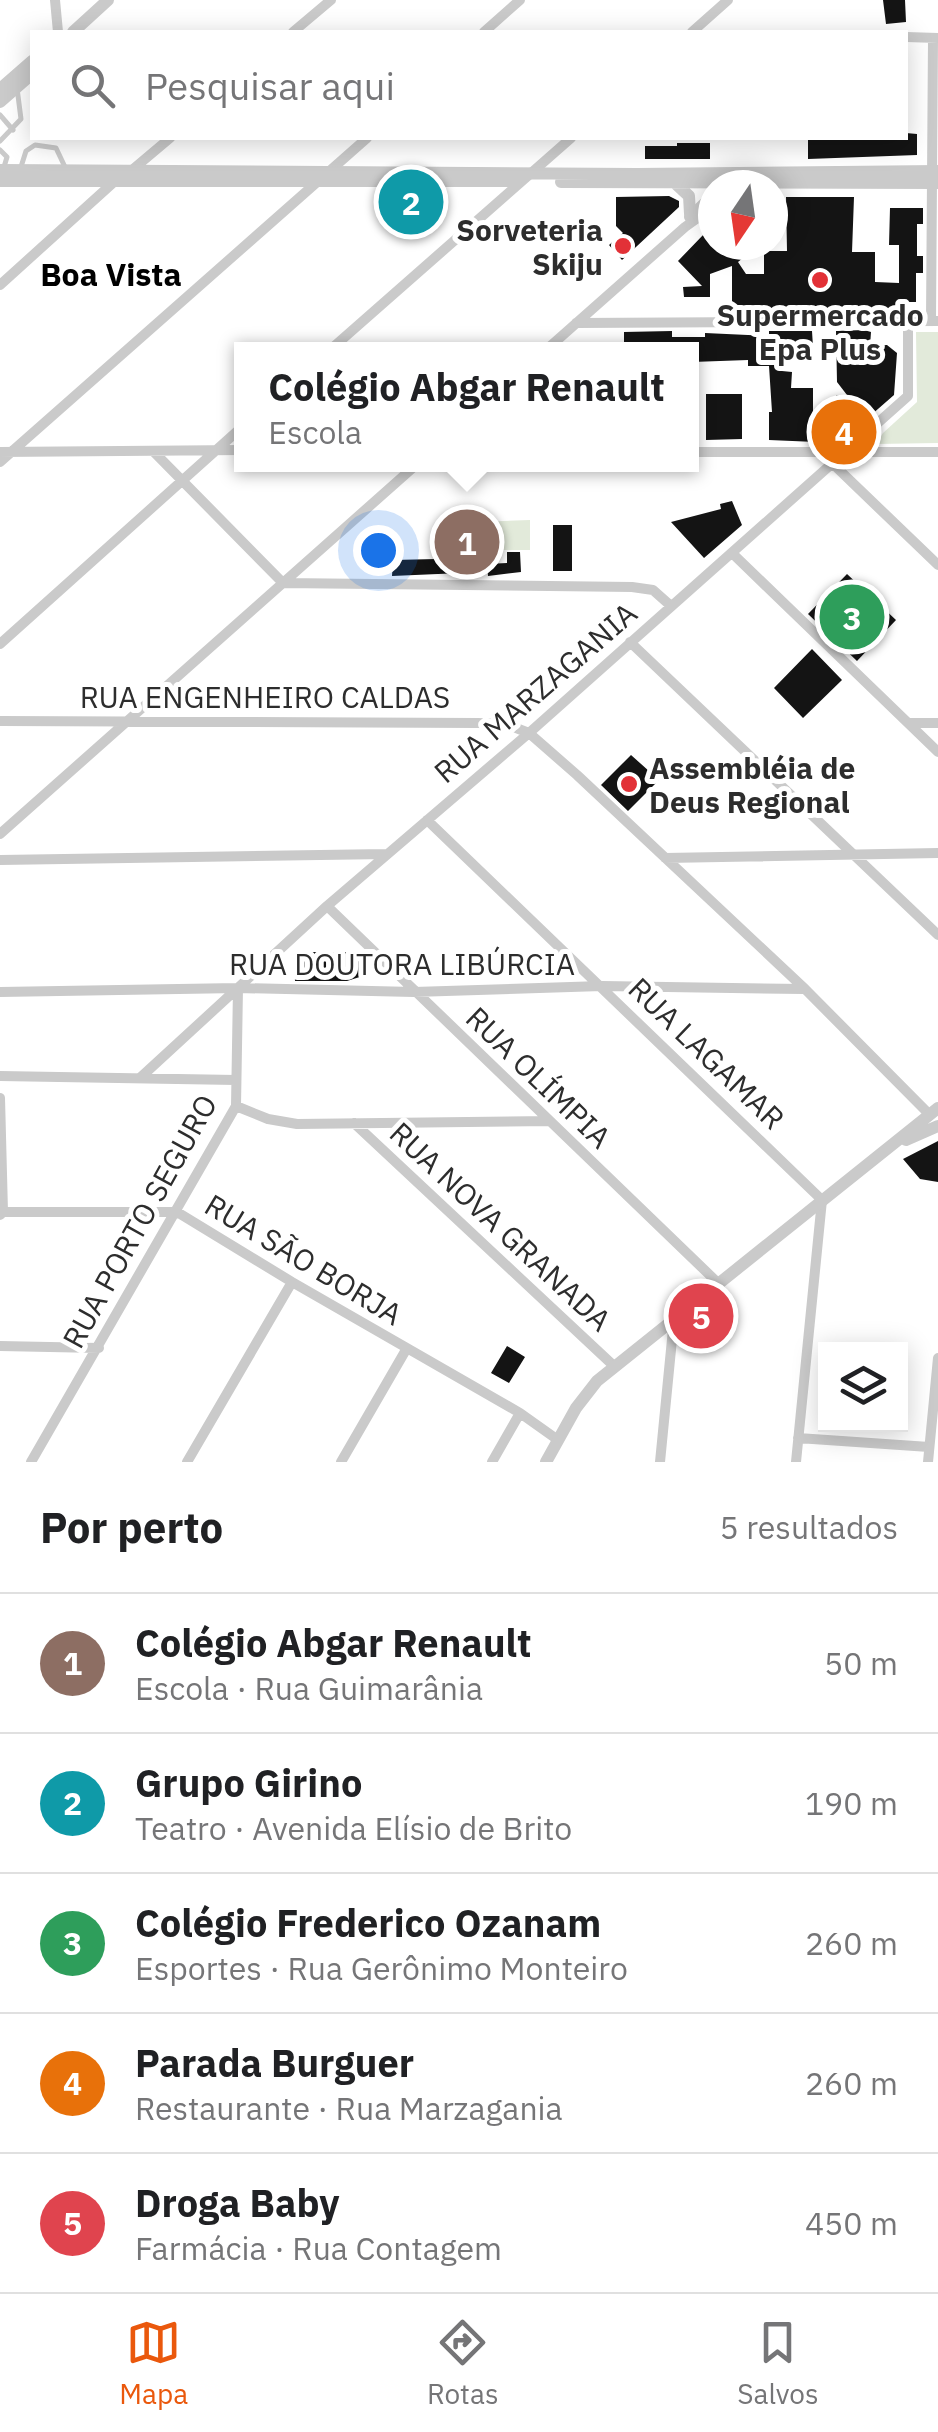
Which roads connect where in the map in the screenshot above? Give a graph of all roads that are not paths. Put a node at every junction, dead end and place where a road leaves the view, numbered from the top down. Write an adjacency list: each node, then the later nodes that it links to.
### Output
1 (55, 0): 6 (street)
2 (108, 0): 7 (street)
3 (331, 0): 8 (street)
4 (520, 0): 9 (street)
5 (728, 0): 10 (street)
6 (58, 30)
7 (75, 30)
8 (295, 30)
9 (486, 30)
10 (694, 30)
11 (908, 38): 12 (street)
12 (936, 38): 31 (street)
13 (30, 63): 15 (street)
14 (30, 76): 16 (street)
15 (0, 88)
16 (17, 88): 17 (street); 19 (lane)
17 (0, 102)
18 (0, 116): 19 (lane)
19 (12, 130): 23 (lane)
20 (168, 140): 27 (street)
21 (365, 140): 29 (street)
22 (569, 140): 30 (street)
23 (0, 142)
24 (0, 150): 28 (lane)
25 (20, 170): 26 (street); 26 (lane); 28 (street)
26 (66, 170): 27 (street)
27 (132, 170): 29 (street)
28 (1, 173): 32 (street)
29 (324, 177): 30 (street); 32 (street); 50 (street)
30 (526, 177): 33 (street); 35 (street); 44 (street)
31 (935, 177): 34 (street); 41 (street)
32 (115, 181): 40 (street)
33 (698, 181)
34 (788, 181)
35 (676, 183): 36 (street); 39 (street)
36 (698, 183)
37 (698, 209): 39 (street)
38 (698, 214): 39 (street)
39 (687, 220): 43 (street)
40 (0, 285)
41 (935, 320): 42 (street)
42 (908, 321): 43 (street); 53 (street, RUA MARZAGANIA)
43 (576, 323): 45 (street)
44 (339, 342)
45 (555, 342)
46 (234, 434): 48 (street)
47 (153, 450): 48 (street); 50 (street); 57 (street)
48 (216, 450): 49 (street); 57 (street)
49 (234, 450)
50 (6, 452): 54 (street)
51 (699, 452): 53 (street)
52 (938, 452): 53 (street)
53 (846, 453): 55 (street, RUA MARZAGANIA)
54 (0, 462)
55 (833, 464): 58 (street, RUA MARZAGANIA); 59 (street)
56 (407, 472): 60 (street)
57 (182, 480): 60 (street); 63 (street)
58 (733, 554): 61 (street, RUA MARZAGANIA); 66 (street)
59 (938, 565)
60 (283, 583): 61 (street); 64 (street)
61 (671, 606): 62 (street, RUA MARZAGANIA)
62 (630, 642): 68 (street, RUA MARZAGANIA); 74 (street)
63 (0, 644)
64 (130, 719): 65 (street, RUA ENGENHEIRO CALDAS); 68 (street, RUA ENGENHEIRO CALDAS); 71 (street)
65 (0, 721)
66 (907, 723): 67 (street); 69 (street)
67 (938, 723)
68 (528, 734): 70 (street, RUA MARZAGANIA); 75 (street)
69 (938, 752)
70 (426, 820): 73 (street, RUA MARZAGANIA); 79 (street, RUA LAGAMAR)
71 (0, 834)
72 (938, 852): 74 (street)
73 (387, 854): 76 (street); 77 (street, RUA MARZAGANIA)
74 (854, 854): 75 (street); 78 (street)
75 (664, 858): 81 (street)
76 (0, 860)
77 (327, 906): 80 (street, RUA MARZAGANIA); 83 (street, RUA OLÍMPIA)
78 (938, 935)
79 (602, 986): 81 (street, RUA DOUTORA LIBÚRCIA); 83 (street, RUA DOUTORA LIBÚRCIA); 92 (street, RUA LAGAMAR)
80 (238, 988): 82 (street, RUA DOUTORA LIBÚRCIA); 83 (street, RUA DOUTORA LIBÚRCIA); 85 (street, RUA MARZAGANIA); 86 (street, RUA PORTO SEGURO)
81 (805, 990): 89 (street)
82 (0, 992)
83 (414, 992): 90 (street, RUA OLÍMPIA)
84 (0, 1076): 85 (street)
85 (140, 1077): 86 (street)
86 (236, 1080): 88 (street, RUA PORTO SEGURO)
87 (0, 1098): 94 (street)
88 (236, 1106): 91 (street); 93 (street, RUA PORTO SEGURO)
89 (935, 1116): 92 (street)
90 (550, 1120): 91 (street); 96 (street, RUA OLÍMPIA)
91 (354, 1122): 102 (street, RUA NOVA GRANADA)
92 (822, 1200): 96 (street); 104 (street)
93 (177, 1212): 94 (street, RUA SÃO BORJA); 95 (street, RUA SÃO BORJA); 99 (street, RUA PORTO SEGURO)
94 (1, 1213)
95 (292, 1282): 100 (street, RUA SÃO BORJA); 108 (street)
96 (718, 1283): 97 (street)
97 (674, 1318): 102 (street); 112 (street)
98 (0, 1346): 99 (street)
99 (99, 1348): 107 (street, RUA PORTO SEGURO)
100 (406, 1348): 103 (street, RUA SÃO BORJA); 109 (street)
101 (938, 1358): 106 (street)
102 (615, 1366): 105 (street)
103 (520, 1413): 105 (street, RUA SÃO BORJA); 110 (street)
104 (798, 1438): 106 (street); 113 (street)
105 (558, 1440): 111 (street)
106 (930, 1447): 114 (street)
107 (30, 1462)
108 (187, 1462)
109 (340, 1462)
110 (492, 1462)
111 (546, 1462)
112 (660, 1462)
113 (796, 1462)
114 (928, 1462)

